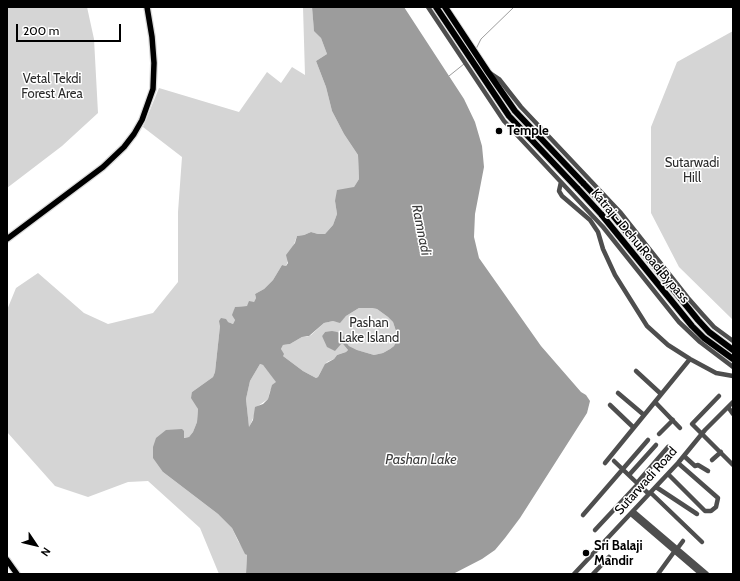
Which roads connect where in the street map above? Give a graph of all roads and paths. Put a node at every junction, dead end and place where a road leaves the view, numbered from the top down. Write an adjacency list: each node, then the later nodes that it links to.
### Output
1 (147, 7): 12 (main road)
2 (428, 7): 5 (street)
3 (436, 7): 5 (highway, Katraj - Dehu Road Bypass)
4 (445, 7): 6 (highway, Katraj - Dehu Road Bypass)
5 (461, 50): 7 (highway, Katraj - Dehu Road Bypass)
6 (488, 72): 9 (street); 17 (highway, Katraj - Dehu Road Bypass, bridge)
7 (488, 91): 8 (street); 14 (highway, Katraj - Dehu Road Bypass, bridge)
8 (561, 182): 10 (street); 13 (street)
9 (604, 194): 10 (street); 16 (street)
10 (587, 209): 11 (street)
11 (607, 232): 13 (street); 15 (street)
12 (7, 239)
13 (601, 241): 20 (street)
14 (685, 318): 15 (highway); 21 (highway, Katraj - Dehu Road Bypass)
15 (679, 322): 22 (street)
16 (714, 327): 17 (highway); 18 (street)
17 (710, 332): 19 (highway, Katraj - Dehu Road Bypass)
18 (733, 341)
19 (733, 350)
20 (690, 359): 24 (street); 26 (street)
21 (733, 359)
22 (733, 367)
23 (636, 371): 26 (street)
24 (733, 376)
25 (618, 393): 33 (street)
26 (661, 394): 28 (street)
27 (720, 396): 38 (street)
28 (655, 402): 33 (street); 34 (street)
29 (733, 402): 31 (street, Sutarwadi Road)
30 (610, 405): 35 (street)
31 (728, 407): 32 (street); 38 (street, Sutarwadi Road)
32 (733, 414)
33 (644, 415): 35 (street)
34 (673, 420): 36 (street); 37 (street)
35 (633, 427): 46 (street)
36 (680, 428)
37 (659, 434)
38 (702, 434): 42 (street); 43 (street, Sutarwadi Road)
39 (648, 440): 49 (street)
40 (656, 445): 52 (street)
41 (668, 447): 53 (street)
42 (721, 452): 44 (street); 48 (street)
43 (684, 456): 47 (street, Sutarwadi Road); 50 (street)
44 (712, 460)
45 (614, 461): 49 (street)
46 (605, 463)
47 (678, 463): 51 (street, Sutarwadi Road); 51 (street)
48 (733, 465)
49 (622, 469): 52 (street); 58 (street)
50 (708, 471)
51 (668, 474): 54 (street, Sutarwadi Road)
52 (629, 475): 53 (street)
53 (638, 484): 55 (street); 59 (street)
54 (656, 487): 55 (street, Sutarwadi Road); 57 (street)
55 (650, 493): 56 (street, Sutarwadi Road); 61 (street)
56 (632, 513): 62 (street); 67 (street, Sutarwadi Road)
57 (697, 514)
58 (583, 515)
59 (595, 530)
60 (683, 541): 62 (street)
61 (702, 542)
62 (677, 551): 65 (street); 69 (street); 70 (street)
63 (609, 557): 68 (street)
64 (7, 560): 66 (main road)
65 (660, 573)
66 (17, 574)
67 (575, 574)
68 (593, 574)
69 (701, 574)
70 (708, 574)

